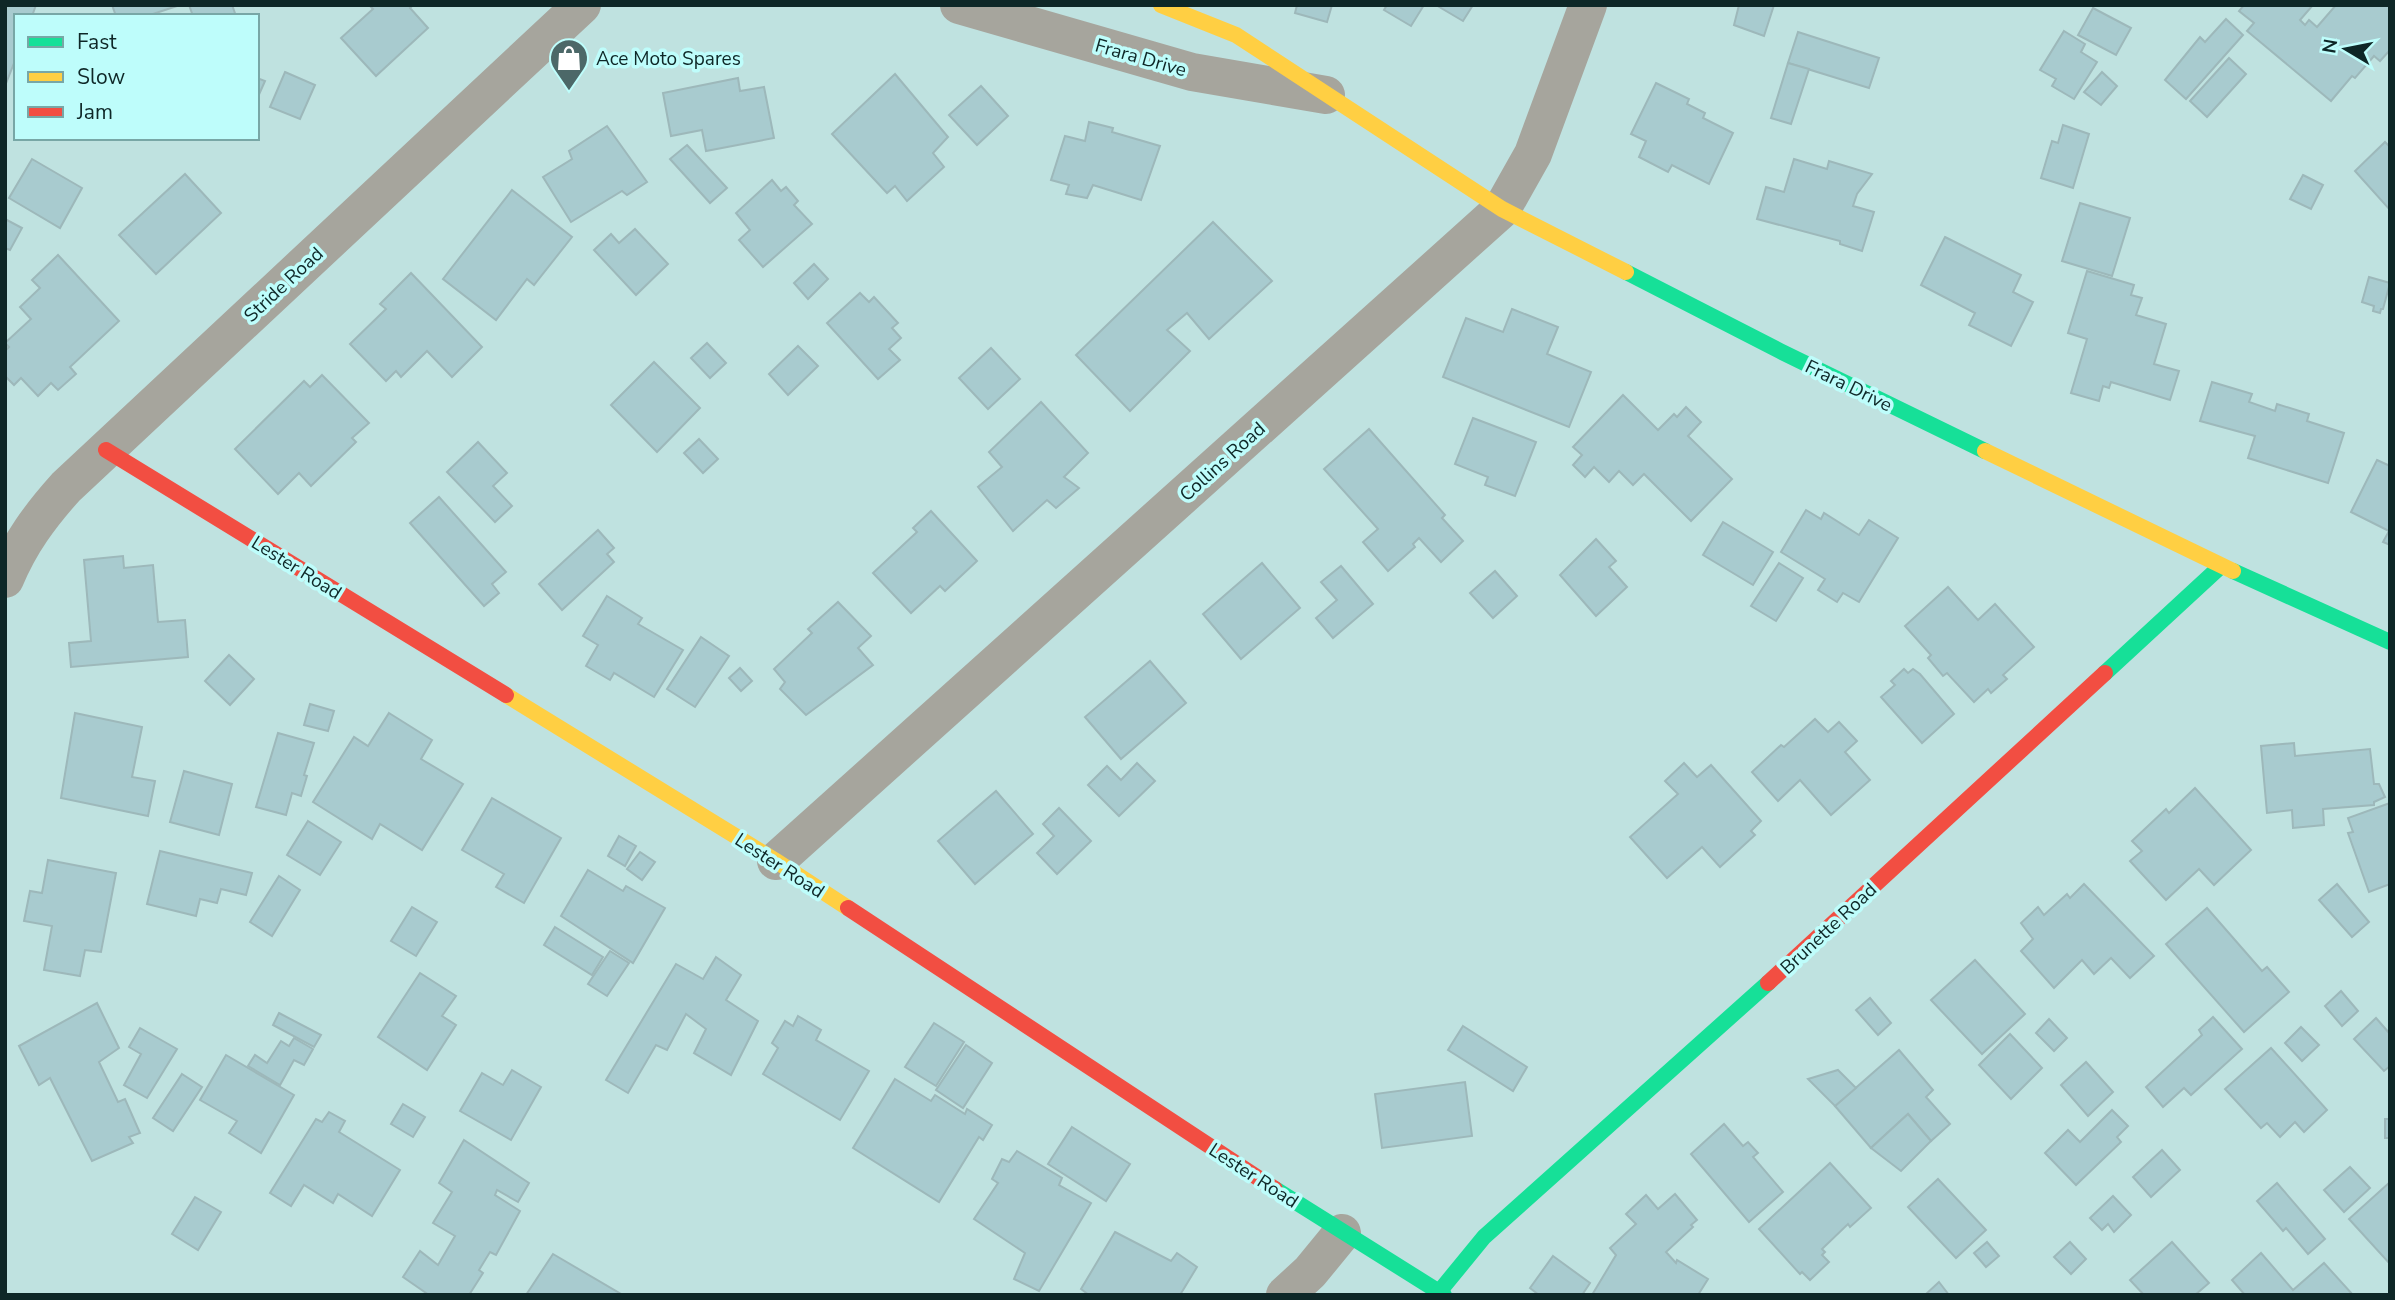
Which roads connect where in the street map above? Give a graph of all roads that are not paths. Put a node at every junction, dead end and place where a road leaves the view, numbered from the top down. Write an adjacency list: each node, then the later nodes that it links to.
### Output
1 (582, 5): 7 (street, Stride Road)
2 (959, 5): 5 (street, Frara Drive)
3 (1161, 5): 5 (street, Frara Drive)
4 (1588, 5): 6 (street, Collins Road)
5 (1326, 95): 6 (street, Frara Drive)
6 (1502, 209): 8 (street, Frara Drive); 11 (street, Collins Road)
7 (106, 450): 9 (street, Stride Road); 11 (street, Lester Road)
8 (2221, 566): 10 (street, Frara Drive); 13 (street, Brunette Road)
9 (5, 579)
10 (2390, 642)
11 (776, 861): 12 (street, Lester Road)
12 (1342, 1233): 13 (street, Lester Road); 14 (street)
13 (1441, 1293)
14 (1285, 1295)

